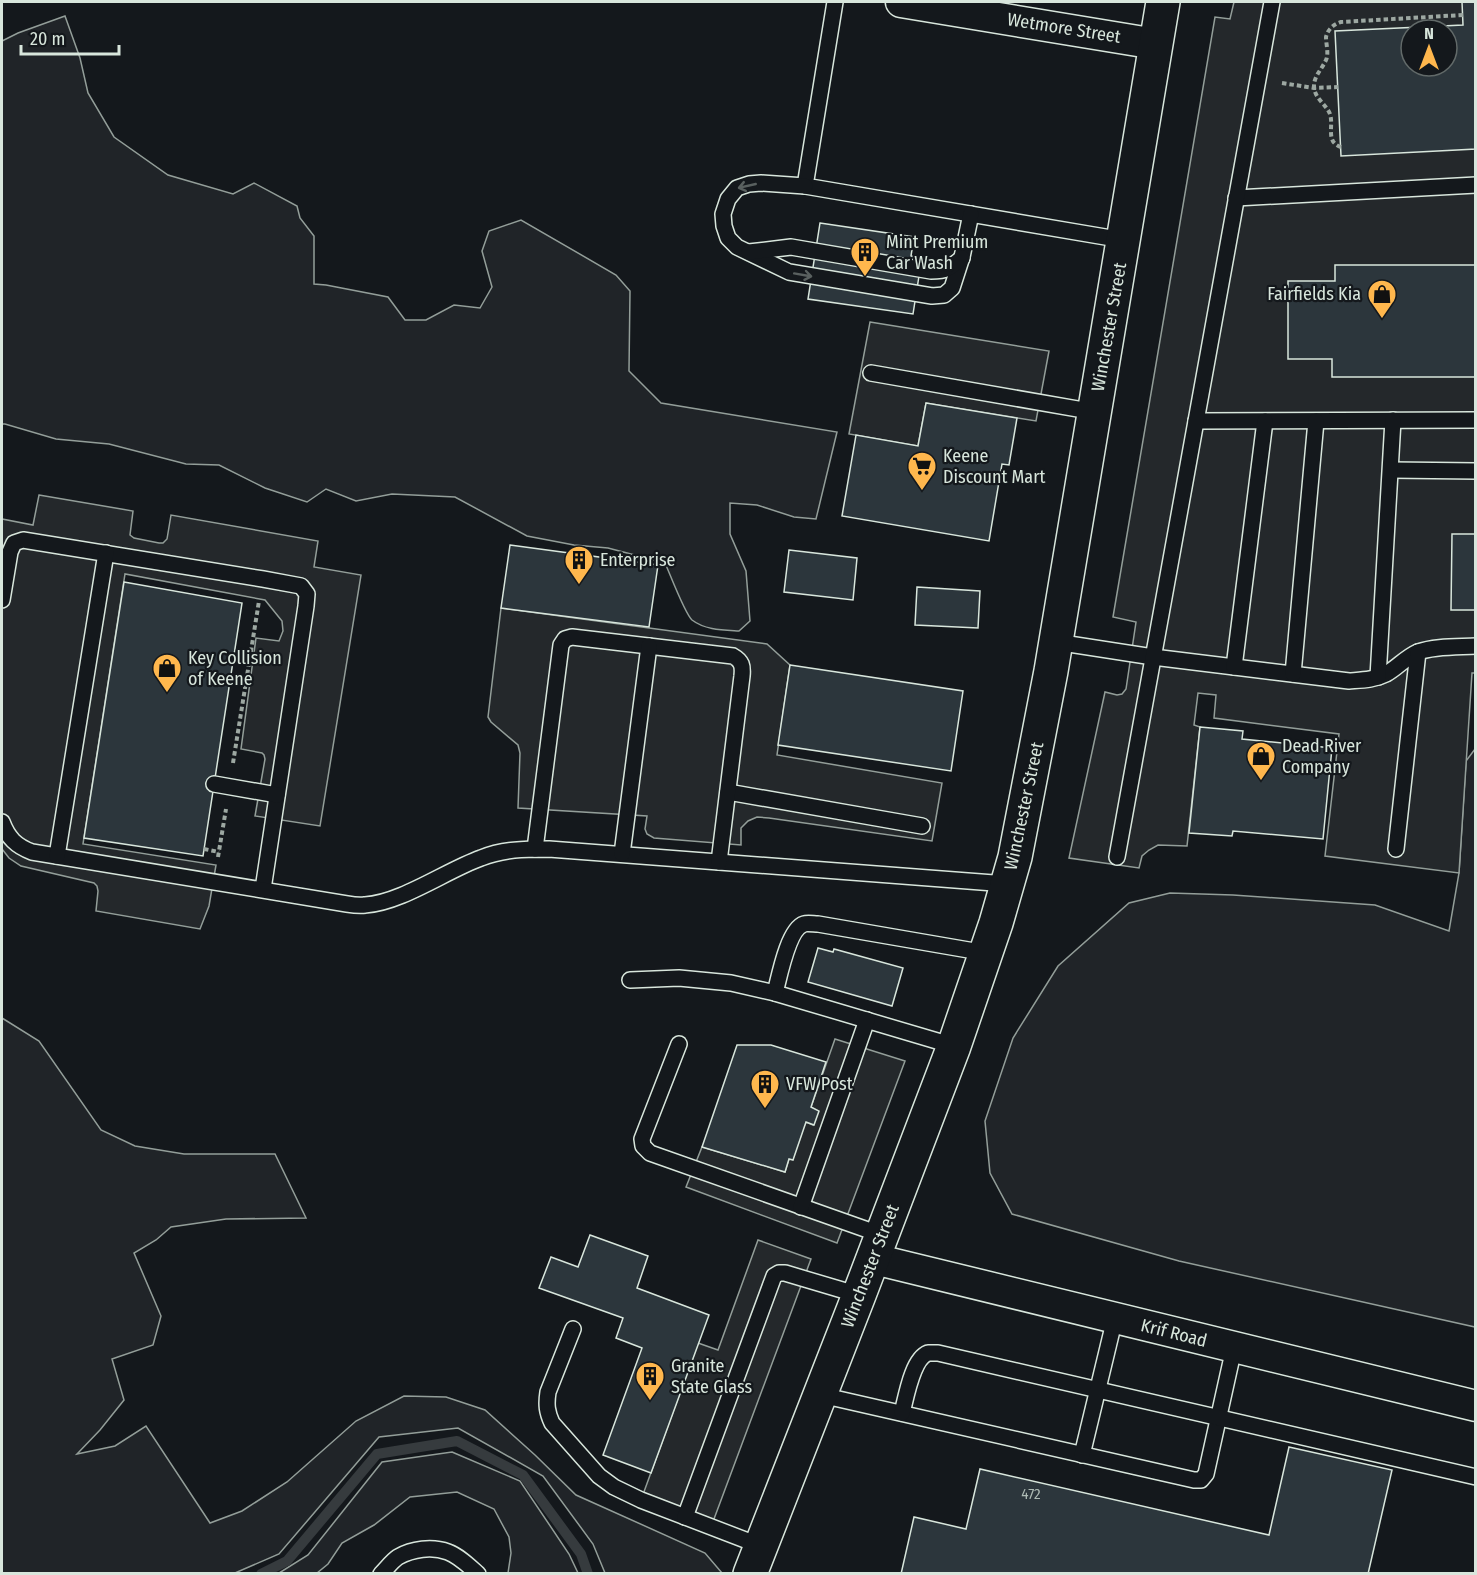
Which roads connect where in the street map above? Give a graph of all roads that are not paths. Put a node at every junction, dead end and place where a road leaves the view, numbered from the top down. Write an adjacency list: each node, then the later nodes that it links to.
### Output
1 (835, 2): 8 (lane)
2 (901, 2): 5 (street, Wetmore Street)
3 (1163, 2): 6 (main road, Winchester Street)
4 (1272, 2): 9 (lane)
5 (933, 4): 6 (street, Wetmore Street)
6 (1156, 44): 11 (main road, Winchester Street)
7 (1476, 185): 9 (lane)
8 (805, 186): 10 (lane); 12 (lane, one-way to 12)
9 (1236, 198): 18 (lane)
10 (971, 214): 11 (lane); 13 (lane)
11 (1124, 240): 15 (main road, Winchester Street)
12 (749, 252): 13 (lane); 13 (lane, one-way to 13)
13 (962, 257)
14 (871, 373): 15 (lane)
15 (1095, 412): 25 (main road, Winchester Street)
16 (1394, 420): 17 (lane); 20 (lane); 21 (lane)
17 (1476, 420)
18 (1196, 421): 19 (lane); 29 (lane)
19 (1265, 421): 20 (lane); 30 (lane)
20 (1316, 421): 31 (lane)
21 (1391, 470): 22 (lane); 32 (lane)
22 (1476, 471)
23 (106, 553): 24 (lane); 35 (lane); 41 (lane)
24 (2, 600)
25 (1056, 642): 29 (lane); 44 (main road, Winchester Street)
26 (649, 646): 34 (lane); 38 (lane); 40 (lane)
27 (1476, 646): 28 (lane)
28 (1418, 652): 32 (lane); 39 (lane)
29 (1153, 657): 30 (lane); 42 (lane)
30 (1234, 667): 31 (lane)
31 (1293, 674): 32 (lane)
32 (1378, 677)
33 (221, 786): 35 (lane)
34 (728, 792): 37 (lane); 43 (lane)
35 (277, 795): 45 (lane)
36 (2, 822): 41 (lane)
37 (922, 826)
38 (536, 849): 40 (lane); 45 (lane)
39 (1396, 849)
40 (622, 854): 43 (lane)
41 (57, 856): 45 (lane)
42 (1117, 857)
43 (719, 862): 44 (lane)
44 (1007, 884): 46 (main road, Winchester Street)
45 (263, 890)
46 (986, 953): 48 (lane); 51 (main road, Winchester Street)
47 (630, 980): 48 (lane)
48 (775, 993): 49 (lane)
49 (867, 1020): 51 (lane); 52 (lane)
50 (679, 1044): 52 (lane)
51 (954, 1046): 53 (main road, Winchester Street)
52 (801, 1207): 53 (lane)
53 (878, 1247): 54 (main road, Winchester Street); 55 (street, Krif Road)
54 (860, 1296): 59 (main road, Winchester Street); 65 (lane)
55 (1115, 1318): 57 (street, Krif Road); 58 (lane)
56 (573, 1329): 65 (lane)
57 (1234, 1348): 60 (street, Krif Road); 62 (lane)
58 (1098, 1390): 61 (lane); 62 (lane); 63 (lane)
59 (821, 1395): 61 (lane); 66 (main road, Winchester Street)
60 (1476, 1406)
61 (902, 1413): 63 (lane)
62 (1218, 1418): 63 (lane); 64 (lane)
63 (1082, 1455)
64 (1476, 1477)
65 (685, 1517): 66 (lane)
66 (755, 1560)
67 (381, 1574): 68 (lane)
68 (478, 1574)

